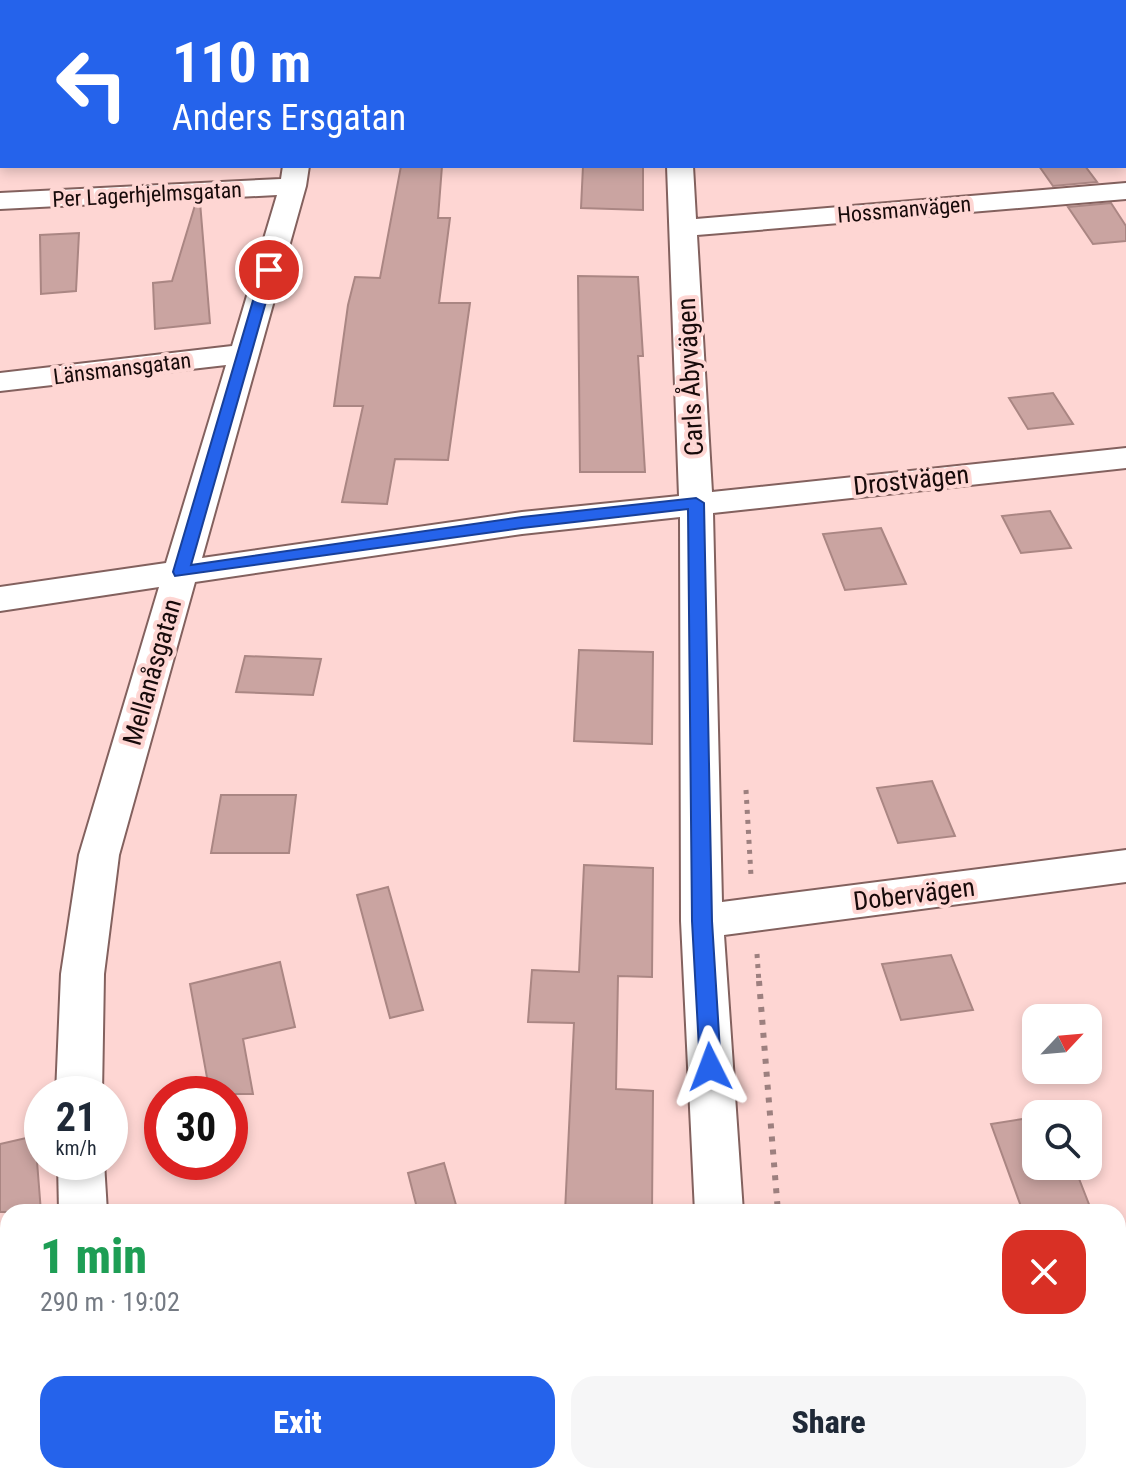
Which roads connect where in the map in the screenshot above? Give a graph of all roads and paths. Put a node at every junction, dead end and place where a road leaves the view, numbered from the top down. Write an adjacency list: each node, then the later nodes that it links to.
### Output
1 (680, 168): 5 (street, Carls Åbyvägen)
2 (295, 176): 4 (street, Per Lagerhjelmsgatan); 6 (street, Mellanåsgatan)
3 (1126, 191): 5 (street, Hossmanvägen)
4 (0, 201)
5 (682, 228): 9 (street, Carls Åbyvägen)
6 (244, 354): 7 (street, Länsmansgatan); 10 (street, Mellanåsgatan)
7 (0, 382)
8 (1126, 458): 9 (street, Drostvägen)
9 (696, 503): 10 (street, Drostvägen); 15 (street, Carls Åbyvägen)
10 (181, 572): 11 (street, Drostvägen); 16 (street, Mellanåsgatan)
11 (0, 599)
12 (745, 775): 14 (path)
13 (1126, 866): 14 (street, Dobervägen)
14 (754, 915): 15 (street, Dobervägen); 20 (path)
15 (702, 921): 19 (street, Carls Åbyvägen)
16 (78, 1076)
17 (82, 1180): 18 (street)
18 (83, 1204)
19 (719, 1204)
20 (777, 1204)

